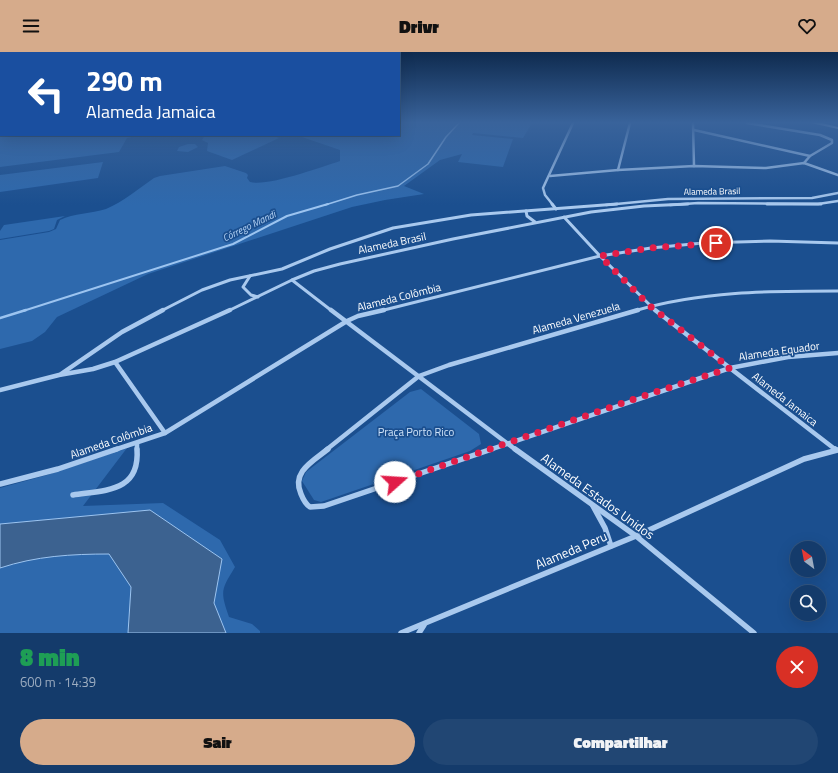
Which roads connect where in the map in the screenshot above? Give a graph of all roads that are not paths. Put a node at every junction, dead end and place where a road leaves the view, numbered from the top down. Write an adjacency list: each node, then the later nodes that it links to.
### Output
1 (561, 150): 11 (street)
2 (623, 150): 9 (street)
3 (694, 150): 8 (street)
4 (784, 150): 6 (street)
5 (820, 150): 6 (street)
6 (810, 156): 7 (street)
7 (804, 163): 8 (street); 10 (street)
8 (694, 166): 9 (street)
9 (618, 170): 11 (street)
10 (838, 174)
11 (550, 176): 15 (street)
12 (838, 193): 14 (street, Alameda Brasil)
13 (838, 201): 17 (street, Alameda Brasil)
14 (585, 207): 15 (street, Alameda Brasil); 17 (street)
15 (556, 209): 16 (street, Alameda Brasil)
16 (526, 210): 19 (street); 22 (street, Alameda Brasil)
17 (591, 212): 18 (street, Alameda Brasil)
18 (564, 217): 19 (street, Alameda Brasil); 21 (street, Alameda Jamaica)
19 (535, 222): 23 (street, Alameda Brasil)
20 (838, 243): 21 (street, Alameda Colômbia)
21 (600, 256): 26 (street, Alameda Jamaica); 27 (street, Alameda Colômbia)
22 (250, 276): 25 (street); 31 (street, Alameda Brasil)
23 (292, 280): 25 (street, Alameda Brasil); 27 (street, Alameda Estados Unidos)
24 (838, 291): 26 (street, Alameda Venezuela)
25 (258, 296): 29 (street, Alameda Brasil)
26 (650, 306): 30 (street, Alameda Jamaica); 32 (street, Alameda Venezuela)
27 (346, 321): 32 (street, Alameda Estados Unidos); 34 (street, Alameda Colômbia)
28 (838, 353): 30 (street, Alameda Equador)
29 (115, 362): 31 (street, Alameda Brasil); 34 (street)
30 (730, 368): 36 (street, Alameda Equador); 37 (street, Alameda Jamaica)
31 (59, 375): 33 (street, Alameda Brasil)
32 (419, 376): 36 (street, Alameda Estados Unidos); 36 (street, Alameda Equador)
33 (0, 390)
34 (165, 433): 35 (street, Alameda Colômbia)
35 (137, 443): 38 (street, Alameda Colômbia); 39 (street)
36 (508, 444): 40 (street, Alameda Estados Unidos)
37 (837, 450): 41 (street, Alameda Peru)
38 (0, 484)
39 (72, 495)
40 (592, 504): 41 (street, Alameda Estados Unidos); 42 (street)
41 (636, 536): 42 (street, Alameda Peru); 46 (street, Alameda Estados Unidos)
42 (611, 546): 43 (street, Alameda Peru)
43 (424, 624): 44 (street, Alameda Peru); 45 (street)
44 (401, 633)
45 (419, 633)
46 (754, 633)

